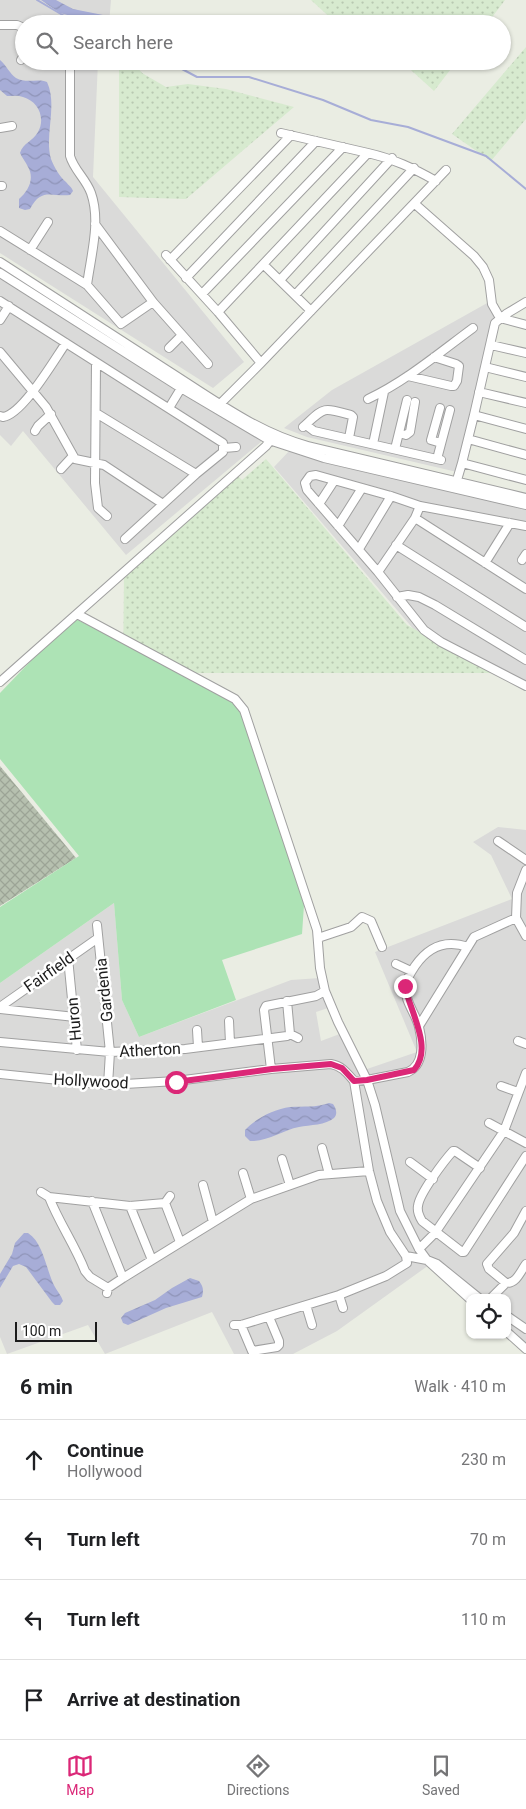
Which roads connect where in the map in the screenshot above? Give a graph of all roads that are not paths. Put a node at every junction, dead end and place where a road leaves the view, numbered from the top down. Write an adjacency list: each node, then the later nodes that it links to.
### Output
1 (0, 25): 2 (street)
2 (15, 26)
3 (70, 70): 17 (street)
4 (12, 126): 5 (street)
5 (0, 128)
6 (281, 133): 7 (street)
7 (291, 135): 8 (street); 23 (street)
8 (316, 141): 9 (street); 23 (street)
9 (343, 147): 10 (street); 26 (street)
10 (368, 153): 11 (street); 21 (street)
11 (392, 158): 12 (street); 24 (street)
12 (414, 168): 14 (street); 27 (street)
13 (446, 170): 14 (street)
14 (436, 181): 15 (street)
15 (415, 204): 32 (street); 34 (street)
16 (48, 222): 19 (street)
17 (95, 224): 25 (street); 29 (street)
18 (0, 231): 19 (street)
19 (30, 250): 25 (street)
20 (0, 262): 51 (street)
21 (264, 265): 24 (street); 33 (street)
22 (0, 273): 51 (street)
23 (186, 278): 26 (street)
24 (280, 280): 27 (street)
25 (87, 284): 29 (street)
26 (202, 294): 33 (street)
27 (295, 295): 32 (street)
28 (0, 301): 31 (street)
29 (153, 302): 38 (street)
30 (526, 302): 34 (street)
31 (9, 306): 35 (street); 39 (street)
32 (311, 311): 46 (street)
33 (218, 312): 46 (street)
34 (500, 318): 36 (street); 40 (street)
35 (0, 320)
36 (526, 325)
37 (473, 328): 44 (street)
38 (182, 335): 41 (street); 47 (street)
39 (66, 343): 45 (street); 52 (street)
40 (491, 345): 43 (street); 48 (street)
41 (169, 348)
42 (0, 352): 52 (street)
43 (526, 353)
44 (434, 357): 49 (street); 49 (street)
45 (96, 363): 59 (street); 60 (street)
46 (261, 363): 58 (street)
47 (208, 364)
48 (485, 367): 50 (street); 54 (street)
49 (408, 376): 53 (street)
50 (526, 377)
51 (183, 385): 58 (street); 59 (street)
52 (33, 391): 61 (street); 63 (street)
53 (384, 392): 55 (street); 71 (street)
54 (479, 392): 57 (street); 62 (street)
55 (368, 399)
56 (411, 401): 75 (street)
57 (526, 403)
58 (218, 406): 67 (street)
59 (170, 408): 72 (street)
60 (96, 413): 78 (street); 81 (street)
61 (51, 414): 65 (street); 77 (street)
62 (474, 414): 64 (street); 69 (street)
63 (0, 416)
64 (526, 429)
65 (35, 431)
66 (316, 432): 68 (street); 68 (street); 74 (street)
67 (269, 436): 74 (street); 104 (street)
68 (349, 438): 71 (street)
69 (468, 439): 76 (street); 79 (street)
70 (441, 443): 70 (street); 75 (street)
71 (373, 444): 75 (street)
72 (224, 448): 73 (street); 81 (street)
73 (236, 448)
74 (309, 449): 82 (street); 90 (street)
75 (395, 449)
76 (526, 455)
77 (73, 456): 78 (street); 80 (street)
78 (95, 463): 88 (street); 92 (street)
79 (462, 463): 82 (street); 83 (street)
80 (61, 469)
81 (196, 474): 88 (street)
82 (457, 480): 87 (street)
83 (526, 480)
84 (334, 481): 85 (street); 89 (street); 89 (street)
85 (362, 488): 86 (street); 95 (street)
86 (391, 496): 91 (street); 99 (street)
87 (526, 498)
88 (163, 504): 97 (street)
89 (319, 504): 95 (street)
90 (526, 505)
91 (420, 506): 93 (street); 94 (street)
92 (107, 516)
93 (415, 518): 98 (street); 100 (street)
94 (510, 523): 96 (street); 100 (street)
95 (338, 526): 99 (street)
96 (526, 526)
97 (126, 539)
98 (396, 545): 101 (street); 105 (street)
99 (359, 549): 101 (street)
100 (485, 564): 102 (street)
101 (378, 572): 103 (street)
102 (526, 589)
103 (397, 597): 106 (street); 108 (street)
104 (77, 614): 107 (street); 116 (street)
105 (526, 627)
106 (526, 660)
107 (0, 682)
108 (526, 686)
109 (498, 841): 110 (street)
110 (526, 860)
111 (526, 870): 112 (street)
112 (516, 918): 114 (street); 118 (street)
113 (97, 925): 115 (street, Gardenia)
114 (526, 936)
115 (98, 938): 119 (street, Fairfield); 136 (street, Gardenia)
116 (318, 938): 117 (street); 122 (street)
117 (382, 947)
118 (468, 947): 121 (street); 127 (street)
119 (68, 958): 124 (street, Fairfield); 125 (street, Huron)
120 (396, 964): 121 (street)
121 (411, 971): 127 (street)
122 (325, 991): 123 (street); 140 (street)
123 (287, 1001): 129 (street); 130 (street)
124 (0, 1008): 125 (street)
125 (75, 1016): 135 (street, Huron)
126 (229, 1020): 133 (street)
127 (419, 1026): 140 (street)
128 (196, 1030): 134 (street)
129 (290, 1034): 130 (street, Atherton); 131 (street)
130 (267, 1038): 133 (street, Atherton); 137 (street)
131 (298, 1038)
132 (0, 1042): 135 (street, Atherton)
133 (230, 1043): 134 (street, Atherton)
134 (198, 1047): 136 (street, Atherton)
135 (77, 1050): 136 (street, Atherton)
136 (110, 1052): 142 (street, Gardenia)
137 (272, 1069): 141 (street, Hollywood); 142 (street, Hollywood)
138 (526, 1073): 144 (street)
139 (0, 1074): 142 (street, Hollywood)
140 (367, 1080): 141 (street); 168 (street)
141 (354, 1081): 153 (street)
142 (108, 1085)
143 (501, 1086): 144 (street)
144 (518, 1092): 146 (street)
145 (489, 1123): 146 (street)
146 (504, 1132): 147 (street); 152 (street)
147 (526, 1143)
148 (322, 1148): 155 (street)
149 (526, 1156): 166 (street)
150 (282, 1159): 158 (street)
151 (410, 1162): 156 (street)
152 (480, 1168): 156 (street); 166 (street)
153 (370, 1171): 155 (street); 169 (street)
154 (243, 1173): 161 (street)
155 (329, 1174): 158 (street)
156 (433, 1179): 166 (street)
157 (203, 1185): 165 (street)
158 (290, 1185): 161 (street)
159 (41, 1192): 160 (street)
160 (49, 1197): 162 (street); 173 (street)
161 (251, 1199): 165 (street)
162 (92, 1201): 163 (street); 173 (street)
163 (130, 1206): 167 (street); 170 (street)
164 (526, 1210): 174 (street)
165 (213, 1222): 167 (street)
166 (434, 1233): 168 (street)
167 (180, 1242): 170 (street)
168 (419, 1249): 171 (street)
169 (406, 1256): 171 (street); 177 (street)
170 (152, 1260): 173 (street)
171 (427, 1260): 175 (street); 178 (street)
172 (526, 1264): 174 (street)
173 (123, 1278)
174 (506, 1283): 176 (street)
175 (473, 1294)
176 (495, 1294)
177 (339, 1295): 179 (street); 180 (street)
178 (466, 1295)
179 (306, 1305): 181 (street); 183 (street)
180 (343, 1308)
181 (269, 1317): 181 (street)
182 (511, 1319): 184 (street)
183 (312, 1325)
184 (526, 1328)
185 (511, 1336): 186 (street)
186 (526, 1349)

